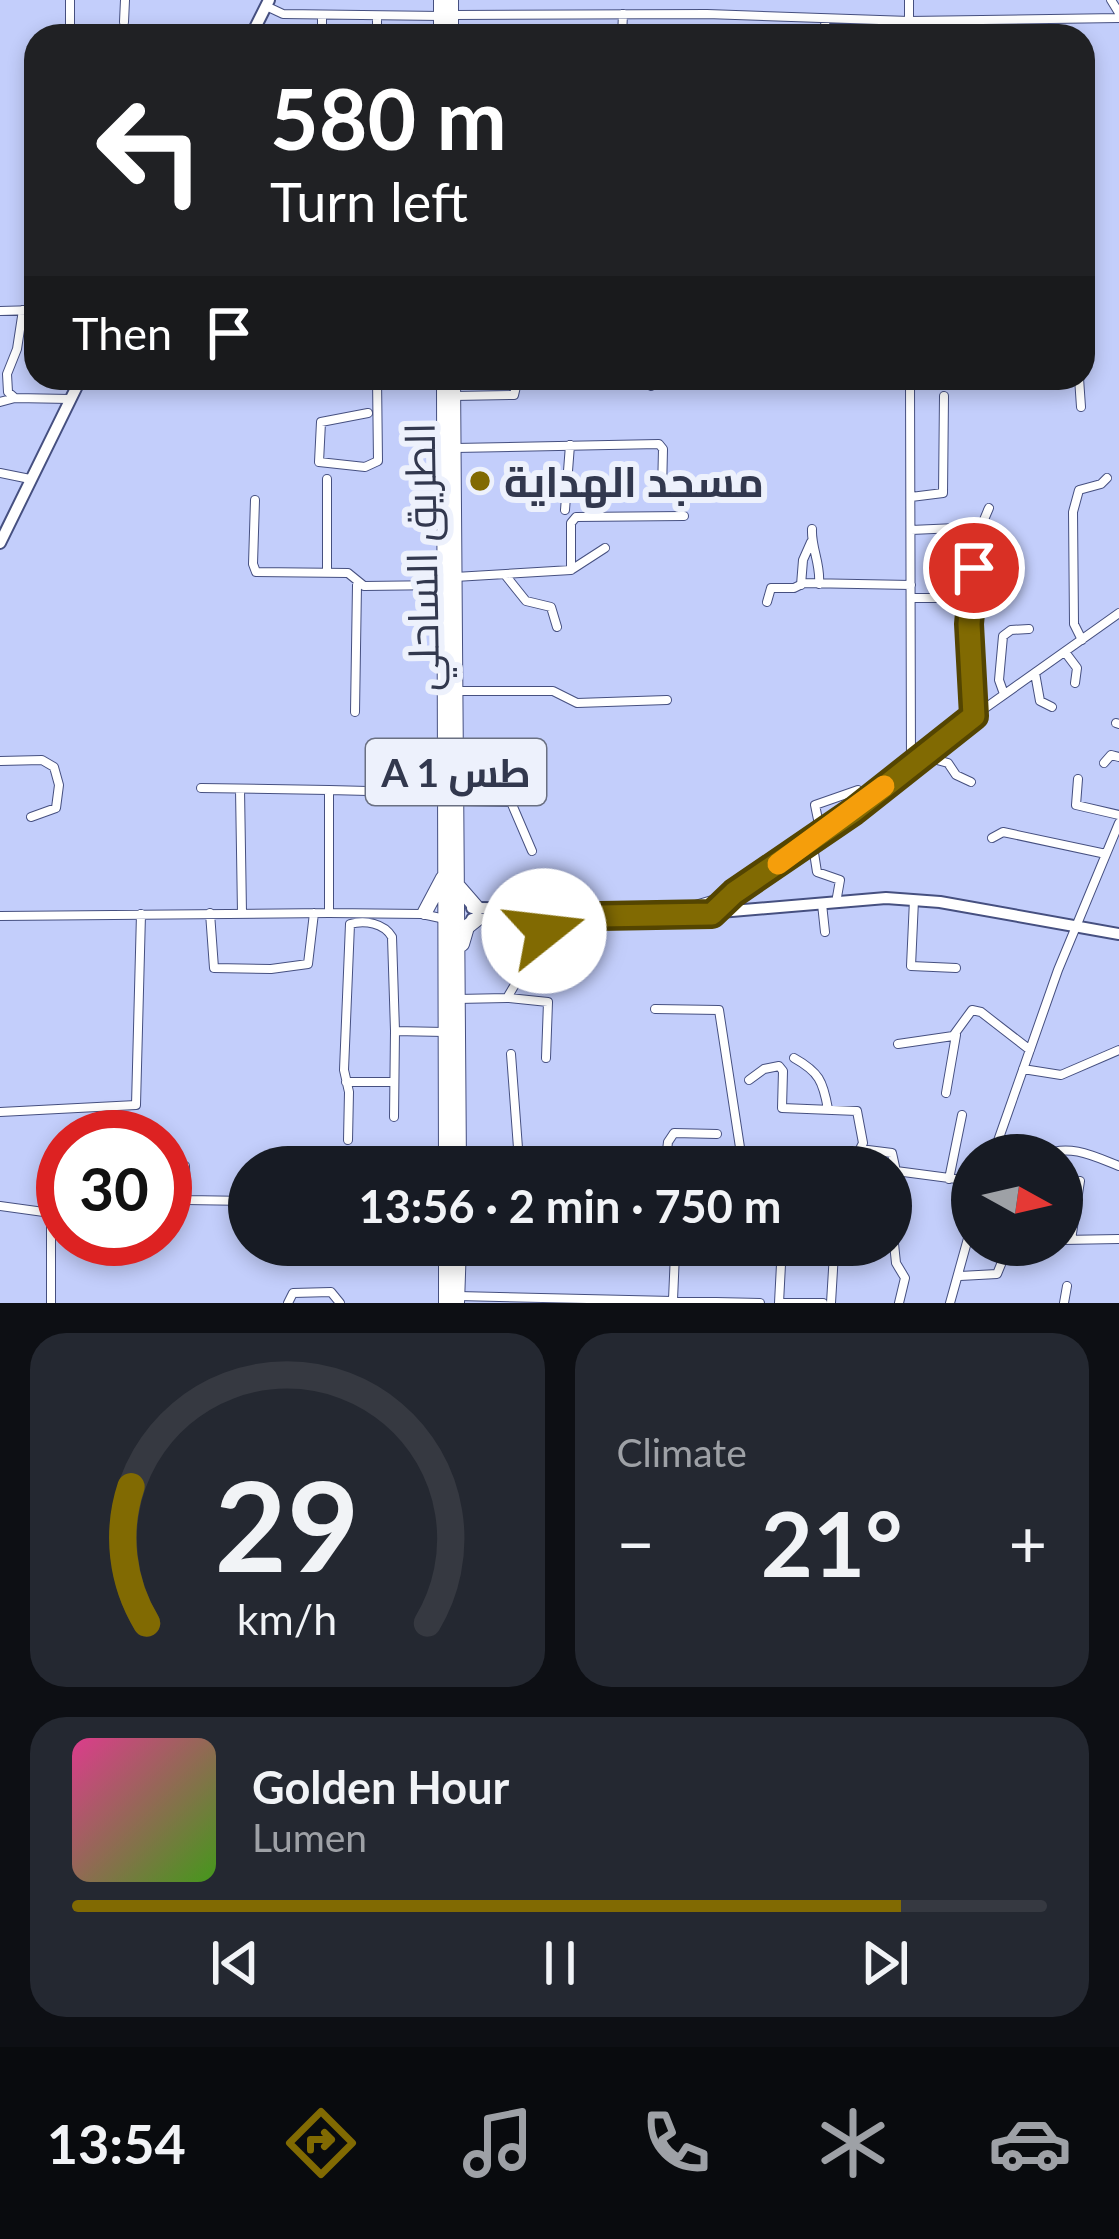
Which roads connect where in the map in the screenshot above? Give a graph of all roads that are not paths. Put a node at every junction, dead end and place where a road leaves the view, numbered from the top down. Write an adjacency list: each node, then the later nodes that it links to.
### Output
1 (70, 0): 14 (street)
2 (125, 0): 13 (street)
3 (910, 0): 12 (street)
4 (1112, 0): 10 (street)
5 (267, 3): 8 (street)
6 (446, 8): 7 (street); 9 (street)
7 (623, 14): 11 (street); 17 (street)
8 (322, 15): 9 (street); 15 (street)
9 (377, 16): 16 (street)
10 (1119, 16): 12 (street)
11 (825, 20): 12 (street); 18 (street)
12 (910, 21): 19 (street)
13 (124, 22)
14 (70, 24)
15 (322, 24)
16 (377, 24)
17 (623, 24)
18 (825, 24)
19 (910, 24)
20 (0, 310): 21 (street)
21 (23, 310): 31 (street)
22 (75, 390): 32 (main road)
23 (377, 390): 35 (street)
24 (443, 390): 55 (highway, الطريق الساحلي / A 1 طس)
25 (453, 390): 29 (highway, الطريق الساحلي / A 1 طس)
26 (515, 390): 29 (street)
27 (910, 390): 43 (street)
28 (1080, 390): 34 (street)
29 (453, 396): 37 (highway, الطريق الساحلي / A 1 طس)
30 (944, 396): 43 (street)
31 (15, 398): 32 (street); 33 (street)
32 (70, 399): 41 (main road)
33 (0, 402)
34 (1081, 407)
35 (368, 413)
36 (570, 445): 37 (street); 42 (street); 46 (street)
37 (454, 448): 55 (highway, الطريق الساحلي / A 1 طس)
38 (0, 473): 41 (street)
39 (326, 478): 53 (street)
40 (1107, 478): 66 (street)
41 (30, 479): 50 (main road)
42 (662, 492)
43 (910, 496): 49 (street)
44 (254, 500): 53 (street)
45 (988, 508): 48 (street)
46 (565, 510)
47 (684, 516): 52 (street)
48 (980, 527): 49 (street); 75 (street)
49 (911, 530): 59 (street)
50 (0, 543)
51 (605, 548): 52 (street)
52 (572, 570): 54 (street)
53 (327, 573): 56 (street)
54 (506, 576): 55 (street); 64 (street)
55 (450, 581): 56 (street); 70 (highway, الطريق الساحلي / A 1 طس); 88 (highway, الطريق الساحلي / A 1 طس)
56 (357, 583): 74 (street)
57 (801, 584): 58 (street); 58 (street); 62 (street)
58 (819, 584): 59 (street)
59 (911, 585): 61 (street)
60 (943, 585): 61 (street)
61 (911, 598): 81 (street)
62 (767, 602)
63 (1119, 613): 66 (street)
64 (557, 627)
65 (1028, 629): 71 (street)
66 (1082, 640): 67 (street)
67 (1065, 652): 68 (street); 69 (street)
68 (1035, 674): 71 (street); 73 (street)
69 (1075, 683)
70 (456, 691): 72 (street); 88 (highway, الطريق الساحلي / A 1 طس)
71 (1004, 694): 75 (street)
72 (667, 700)
73 (1052, 707)
74 (355, 712)
75 (974, 716): 77 (street)
76 (387, 743): 87 (street)
77 (923, 756): 81 (street); 83 (street)
78 (1119, 757): 80 (street)
79 (0, 761): 90 (street)
80 (1104, 763)
81 (911, 765): 89 (street)
82 (1078, 779): 91 (street)
83 (970, 782)
84 (201, 788): 85 (street)
85 (240, 789): 86 (street); 107 (street)
86 (329, 790): 87 (street); 109 (street)
87 (386, 792): 88 (street)
88 (451, 797): 96 (street); 98 (highway, الطريق الساحلي / A 1 طس)
89 (867, 800): 92 (street); 92 (street)
90 (31, 817)
91 (1119, 819): 93 (street)
92 (821, 834): 95 (street)
93 (1116, 836): 97 (street)
94 (992, 838): 97 (street)
95 (812, 840): 99 (street); 100 (street)
96 (532, 850)
97 (1106, 854): 116 (street)
98 (450, 878): 111 (highway); 112 (highway, الطريق الساحلي / A 1 طس); 113 (highway)
99 (734, 893): 104 (street); 105 (street)
100 (837, 897): 102 (main road); 105 (main road)
101 (914, 899): 102 (main road); 103 (main road); 121 (street)
102 (940, 900): 116 (main road)
103 (822, 904): 105 (main road); 118 (street)
104 (682, 909): 105 (main road); 113 (main road)
105 (714, 910): 115 (main road)
106 (210, 913): 107 (street); 108 (street); 110 (street)
107 (242, 913): 108 (street)
108 (314, 913): 109 (street)
109 (329, 913): 111 (street)
110 (141, 914): 114 (street); 140 (street)
111 (424, 914): 112 (street); 119 (highway)
112 (450, 914): 113 (main road); 119 (highway, الطريق الساحلي / A 1 طس); 120 (highway, الطريق الساحلي / A 1 طس)
113 (477, 914): 115 (main road); 120 (highway)
114 (0, 916)
115 (545, 917): 122 (street)
116 (1077, 926): 117 (main road); 129 (street)
117 (1119, 931)
118 (825, 932)
119 (445, 946): 126 (highway, الطريق الساحلي / A 1 طس)
120 (456, 960): 123 (highway, الطريق الساحلي / A 1 طس)
121 (956, 968)
122 (507, 998): 123 (street); 132 (street)
123 (457, 999): 147 (highway, الطريق الساحلي / A 1 طس)
124 (655, 1009): 150 (street)
125 (394, 1030): 126 (street); 136 (street); 137 (street)
126 (445, 1032): 146 (highway, الطريق الساحلي / A 1 طس)
127 (956, 1033): 128 (street); 129 (street); 138 (street)
128 (898, 1044)
129 (1030, 1050): 134 (street)
130 (1119, 1050): 134 (street)
131 (511, 1054): 148 (street)
132 (546, 1058)
133 (794, 1058): 139 (street)
134 (1024, 1069): 144 (street)
135 (749, 1080): 139 (street)
136 (346, 1082): 137 (street); 145 (street)
137 (394, 1082): 142 (street)
138 (946, 1093)
139 (828, 1109): 153 (street)
140 (0, 1112)
141 (962, 1115): 153 (street)
142 (394, 1117)
143 (717, 1134): 149 (street)
144 (1001, 1134)
145 (349, 1140)
146 (446, 1146)
147 (459, 1146)
148 (518, 1146)
149 (668, 1146)
150 (740, 1146)
151 (1083, 1153): 152 (street)
152 (1119, 1166)
153 (949, 1179)
154 (192, 1200): 155 (street)
155 (228, 1201)
156 (0, 1206): 157 (street)
157 (36, 1211)
158 (1119, 1239): 159 (street)
159 (1083, 1240)
160 (51, 1266): 174 (street)
161 (449, 1266): 171 (highway)
162 (457, 1266): 171 (highway)
163 (673, 1266): 173 (street)
164 (781, 1266): 178 (street)
165 (832, 1266): 179 (street)
166 (898, 1266): 180 (street)
167 (963, 1266): 169 (street)
168 (1000, 1266): 169 (street)
169 (959, 1276): 181 (street)
170 (1066, 1286): 182 (street)
171 (454, 1300): 172 (street)
172 (628, 1301): 173 (street)
173 (671, 1301): 177 (street)
174 (51, 1303)
175 (288, 1303): 176 (street)
176 (340, 1303)
177 (760, 1303)
178 (780, 1303): 179 (street)
179 (827, 1303)
180 (899, 1303)
181 (950, 1303)
182 (1064, 1303)

